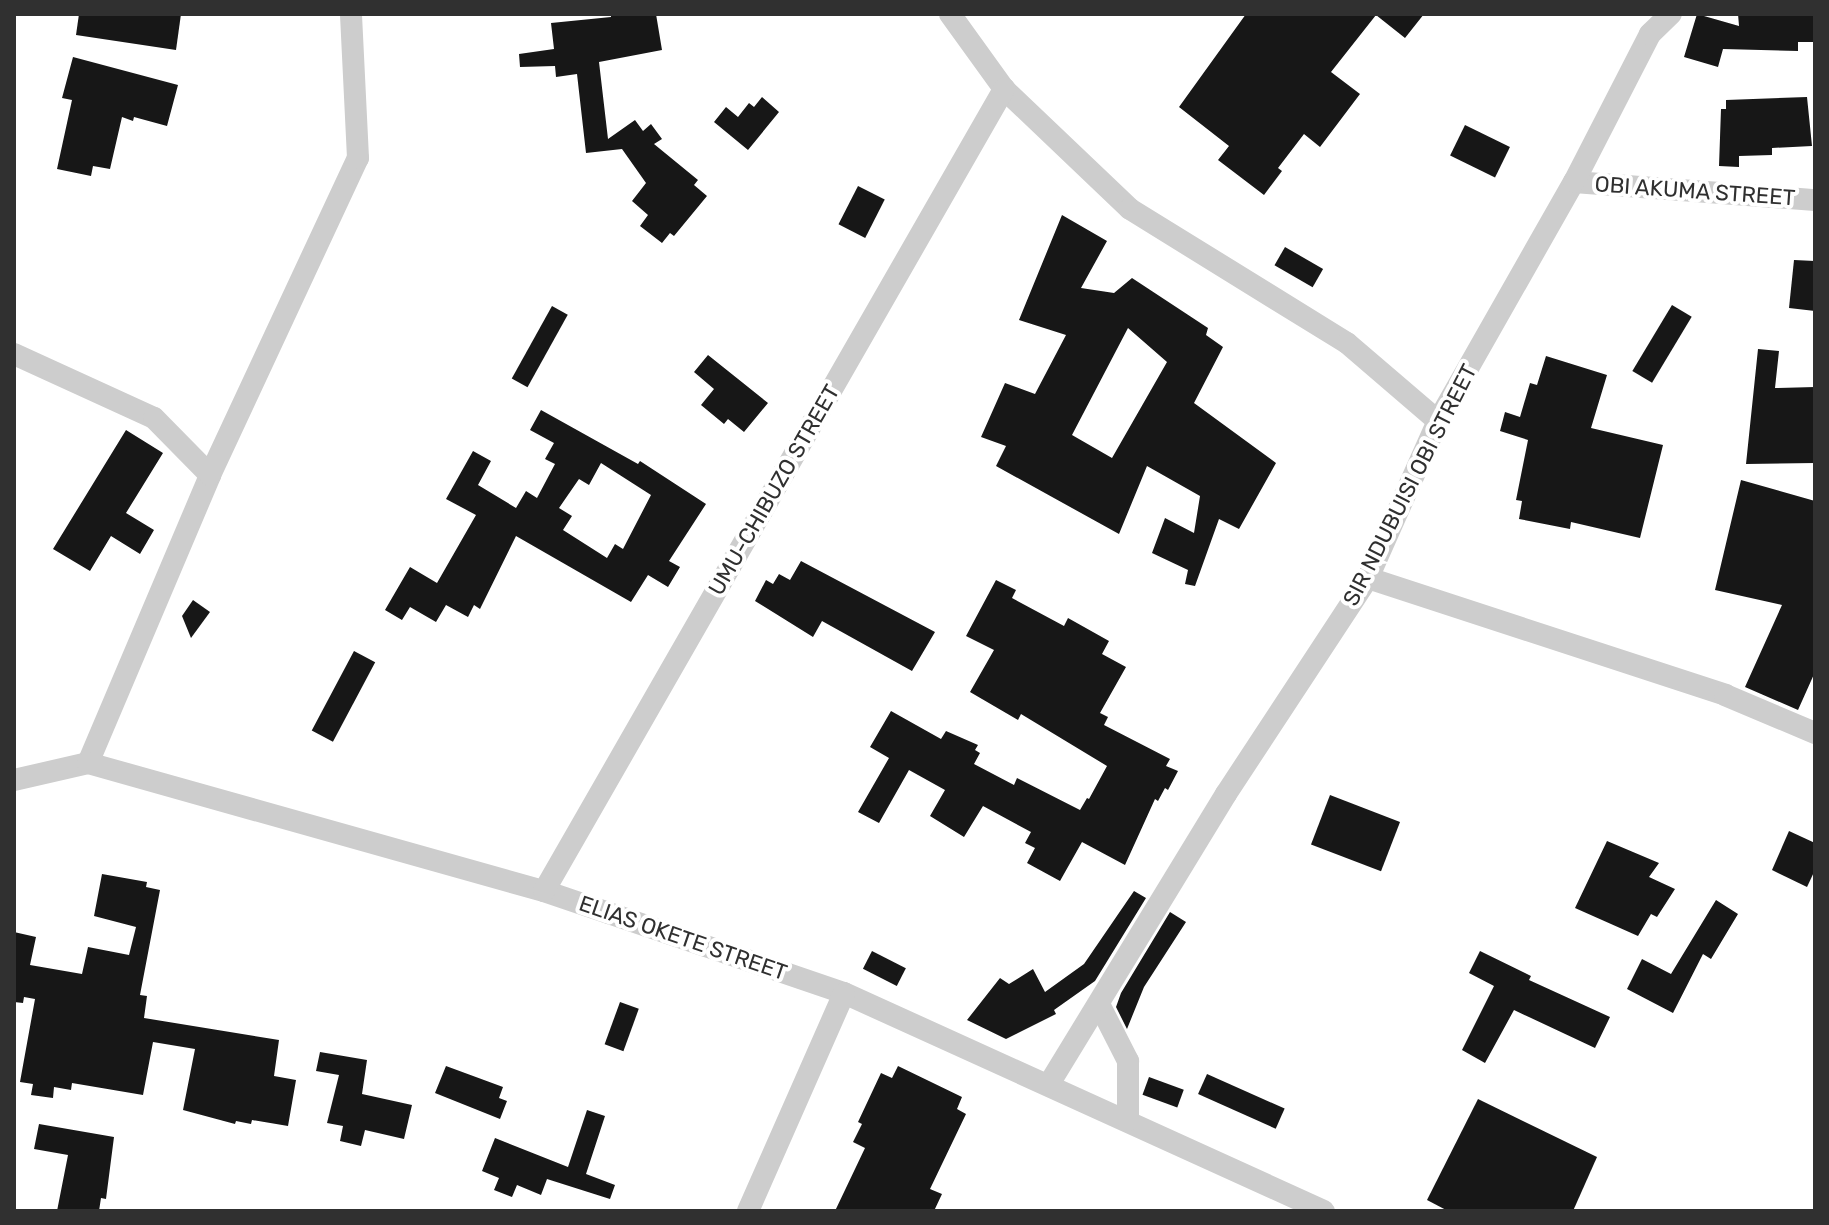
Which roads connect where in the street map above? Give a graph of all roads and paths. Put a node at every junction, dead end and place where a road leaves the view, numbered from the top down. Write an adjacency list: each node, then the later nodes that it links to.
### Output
1 (351, 14): 10 (street)
2 (950, 14): 5 (street)
3 (1671, 14): 4 (street, SIR NDUBUISI OBI STREET)
4 (1647, 24): 6 (street, SIR NDUBUISI OBI STREET)
5 (1004, 89): 9 (street); 15 (street, UMU-CHIBUZO STREET)
6 (1574, 182): 7 (street, OBI AKUMA STREET); 9 (street, SIR NDUBUISI OBI STREET)
7 (1815, 200)
8 (14, 354): 10 (street)
9 (1438, 421): 11 (street, SIR NDUBUISI OBI STREET)
10 (210, 475): 13 (street)
11 (1368, 578): 12 (street); 17 (street, SIR NDUBUISI OBI STREET)
12 (1815, 733)
13 (88, 763): 14 (street, ELIAS OKETE STREET); 15 (street, ELIAS OKETE STREET)
14 (14, 780)
15 (544, 891): 16 (street, ELIAS OKETE STREET)
16 (844, 993): 18 (street, ELIAS OKETE STREET); 20 (street)
17 (1100, 1006): 18 (street, SIR NDUBUISI OBI STREET); 19 (street)
18 (1049, 1084): 19 (street, ELIAS OKETE STREET)
19 (1128, 1120): 21 (street, ELIAS OKETE STREET)
20 (748, 1211)
21 (1324, 1211)

